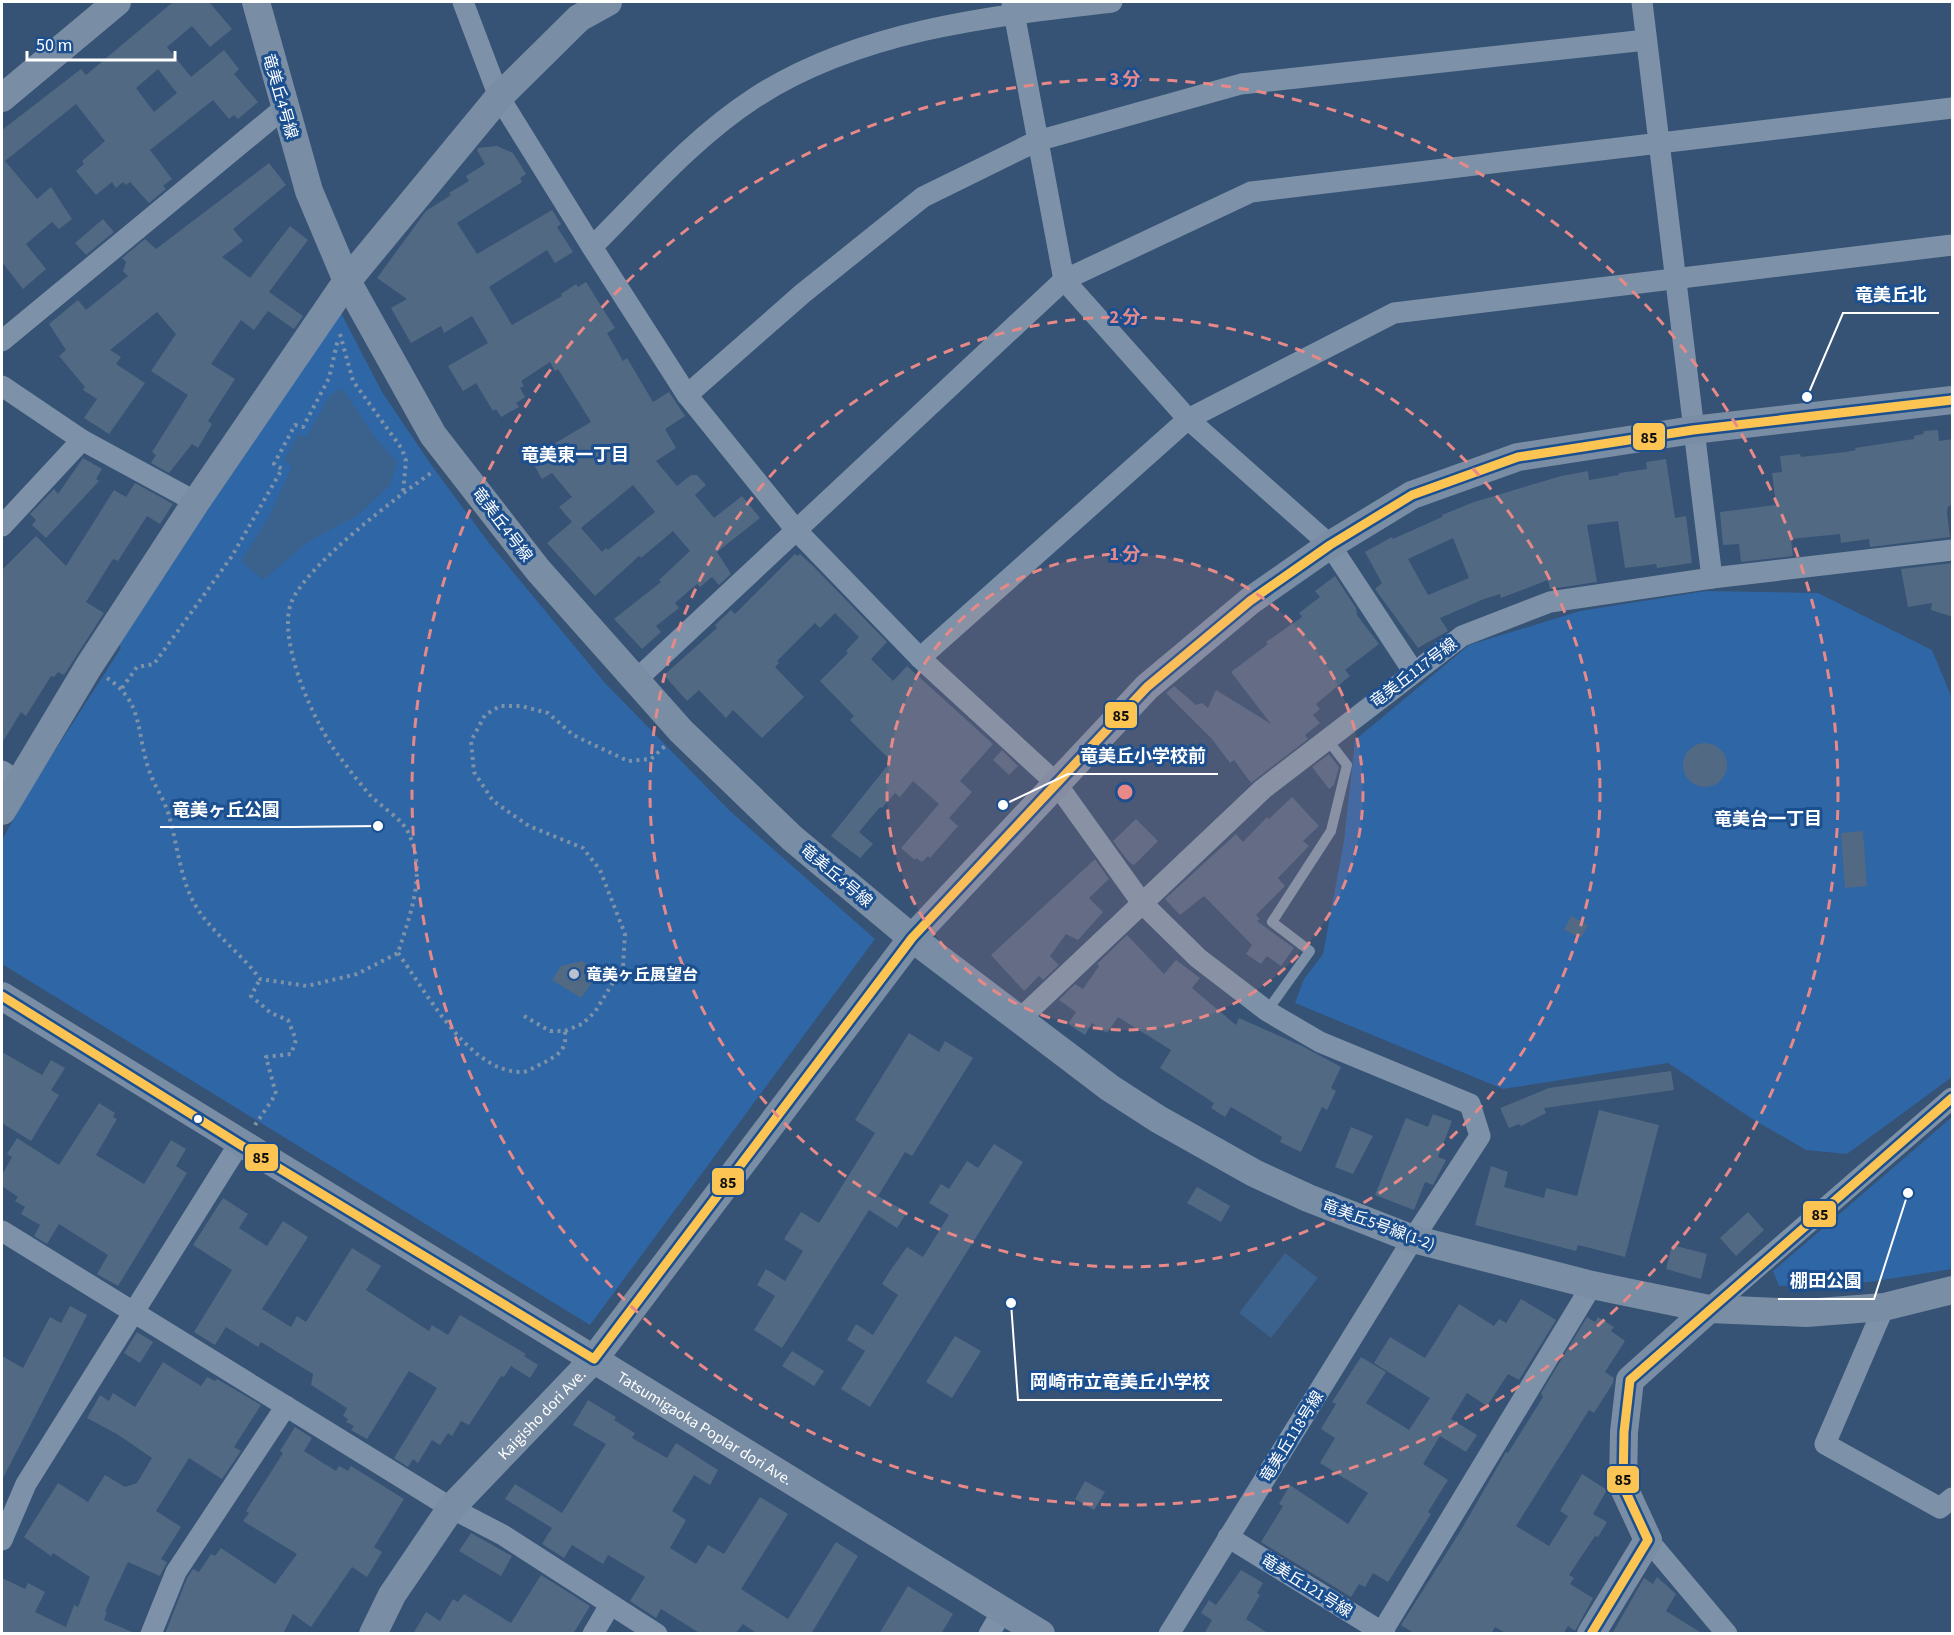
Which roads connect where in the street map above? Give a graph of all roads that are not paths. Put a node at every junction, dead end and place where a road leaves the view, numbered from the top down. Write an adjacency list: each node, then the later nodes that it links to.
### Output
1 (115, 2): 10 (street)
2 (256, 2): 11 (street, 竜美丘4号線)
3 (463, 2): 9 (street)
4 (608, 2): 9 (street)
5 (1112, 2): 7 (street)
6 (1642, 2): 8 (street)
7 (1013, 7): 13 (street); 16 (street)
8 (1646, 40): 13 (street); 14 (street)
9 (499, 97): 16 (street); 19 (street)
10 (2, 98)
11 (284, 108): 19 (street, 竜美丘4号線); 20 (street)
12 (1953, 108): 14 (street)
13 (1037, 141): 17 (street); 22 (street)
14 (1660, 144): 17 (street); 18 (street)
15 (1953, 245): 18 (street)
16 (592, 247): 22 (street)
17 (1064, 280): 24 (street); 29 (street)
18 (1675, 280): 24 (street); 25 (street)
19 (347, 281): 27 (street); 35 (street, 竜美丘4号線)
20 (2, 341)
21 (2, 386): 26 (street)
22 (687, 395): 29 (street)
23 (1953, 400): 25 (street, Kaigisho dori Ave.)
24 (1188, 419): 30 (street); 33 (street)
25 (1693, 430): 30 (street, Kaigisho dori Ave.); 32 (street)
26 (82, 440): 27 (street); 28 (street)
27 (196, 502): 37 (street)
28 (2, 526)
29 (796, 530): 33 (street); 35 (street)
30 (1330, 545): 34 (street); 38 (street, Kaigisho dori Ave.)
31 (1953, 550): 32 (street, 竜美丘117号線)
32 (1712, 578): 34 (street, 竜美丘117号線)
33 (920, 658): 38 (street)
34 (1413, 671): 36 (street, 竜美丘117号線)
35 (636, 680): 41 (street, 竜美丘4号線)
36 (1327, 739): 40 (street, 竜美丘117号線); 43 (lane)
37 (10, 776): 39 (street)
38 (1056, 783): 40 (street); 41 (street, Kaigisho dori Ave.)
39 (2, 811)
40 (1142, 903): 43 (street); 44 (street, 竜美丘117号線)
41 (912, 938): 44 (street, 竜美丘5号線(1-2)); 54 (street, Kaigisho dori Ave.)
42 (2, 996): 46 (street, Tatsumigaoka Poplar dori Ave.)
43 (1267, 1011): 48 (street, 竜美丘118号線)
44 (1020, 1018): 48 (street, 竜美丘5号線(1-2))
45 (1953, 1098): 52 (street)
46 (239, 1144): 53 (street); 54 (street, Tatsumigaoka Poplar dori Ave.)
47 (2, 1231): 53 (street)
48 (1413, 1239): 49 (street, 竜美丘5号線(1-2)); 58 (street, 竜美丘118号線)
49 (1592, 1285): 52 (street, 竜美丘5号線(1-2)); 63 (street)
50 (1953, 1290): 51 (street, 竜美丘5号線(1-2))
51 (1884, 1306): 52 (street, 竜美丘5号線(1-2)); 56 (street)
52 (1709, 1309): 59 (street)
53 (132, 1312): 55 (street); 60 (street)
54 (594, 1359): 57 (street, Kaigisho dori Ave.); 62 (street, Tatsumigaoka Poplar dori Ave.)
55 (286, 1406): 57 (street); 64 (street)
56 (1953, 1498)
57 (451, 1508): 61 (street); 65 (street, Kaigisho dori Ave.)
58 (1228, 1537): 63 (street, 竜美丘121号線); 69 (street, 竜美丘118号線)
59 (1648, 1539): 70 (street); 71 (street)
60 (2, 1540)
61 (610, 1605): 66 (street); 67 (street)
62 (996, 1622): 68 (street, Tatsumigaoka Poplar dori Ave.)
63 (1384, 1633)
64 (151, 1634)
65 (373, 1634)
66 (592, 1634)
67 (657, 1634)
68 (1041, 1634)
69 (1169, 1634)
70 (1591, 1634)
71 (1727, 1634)

